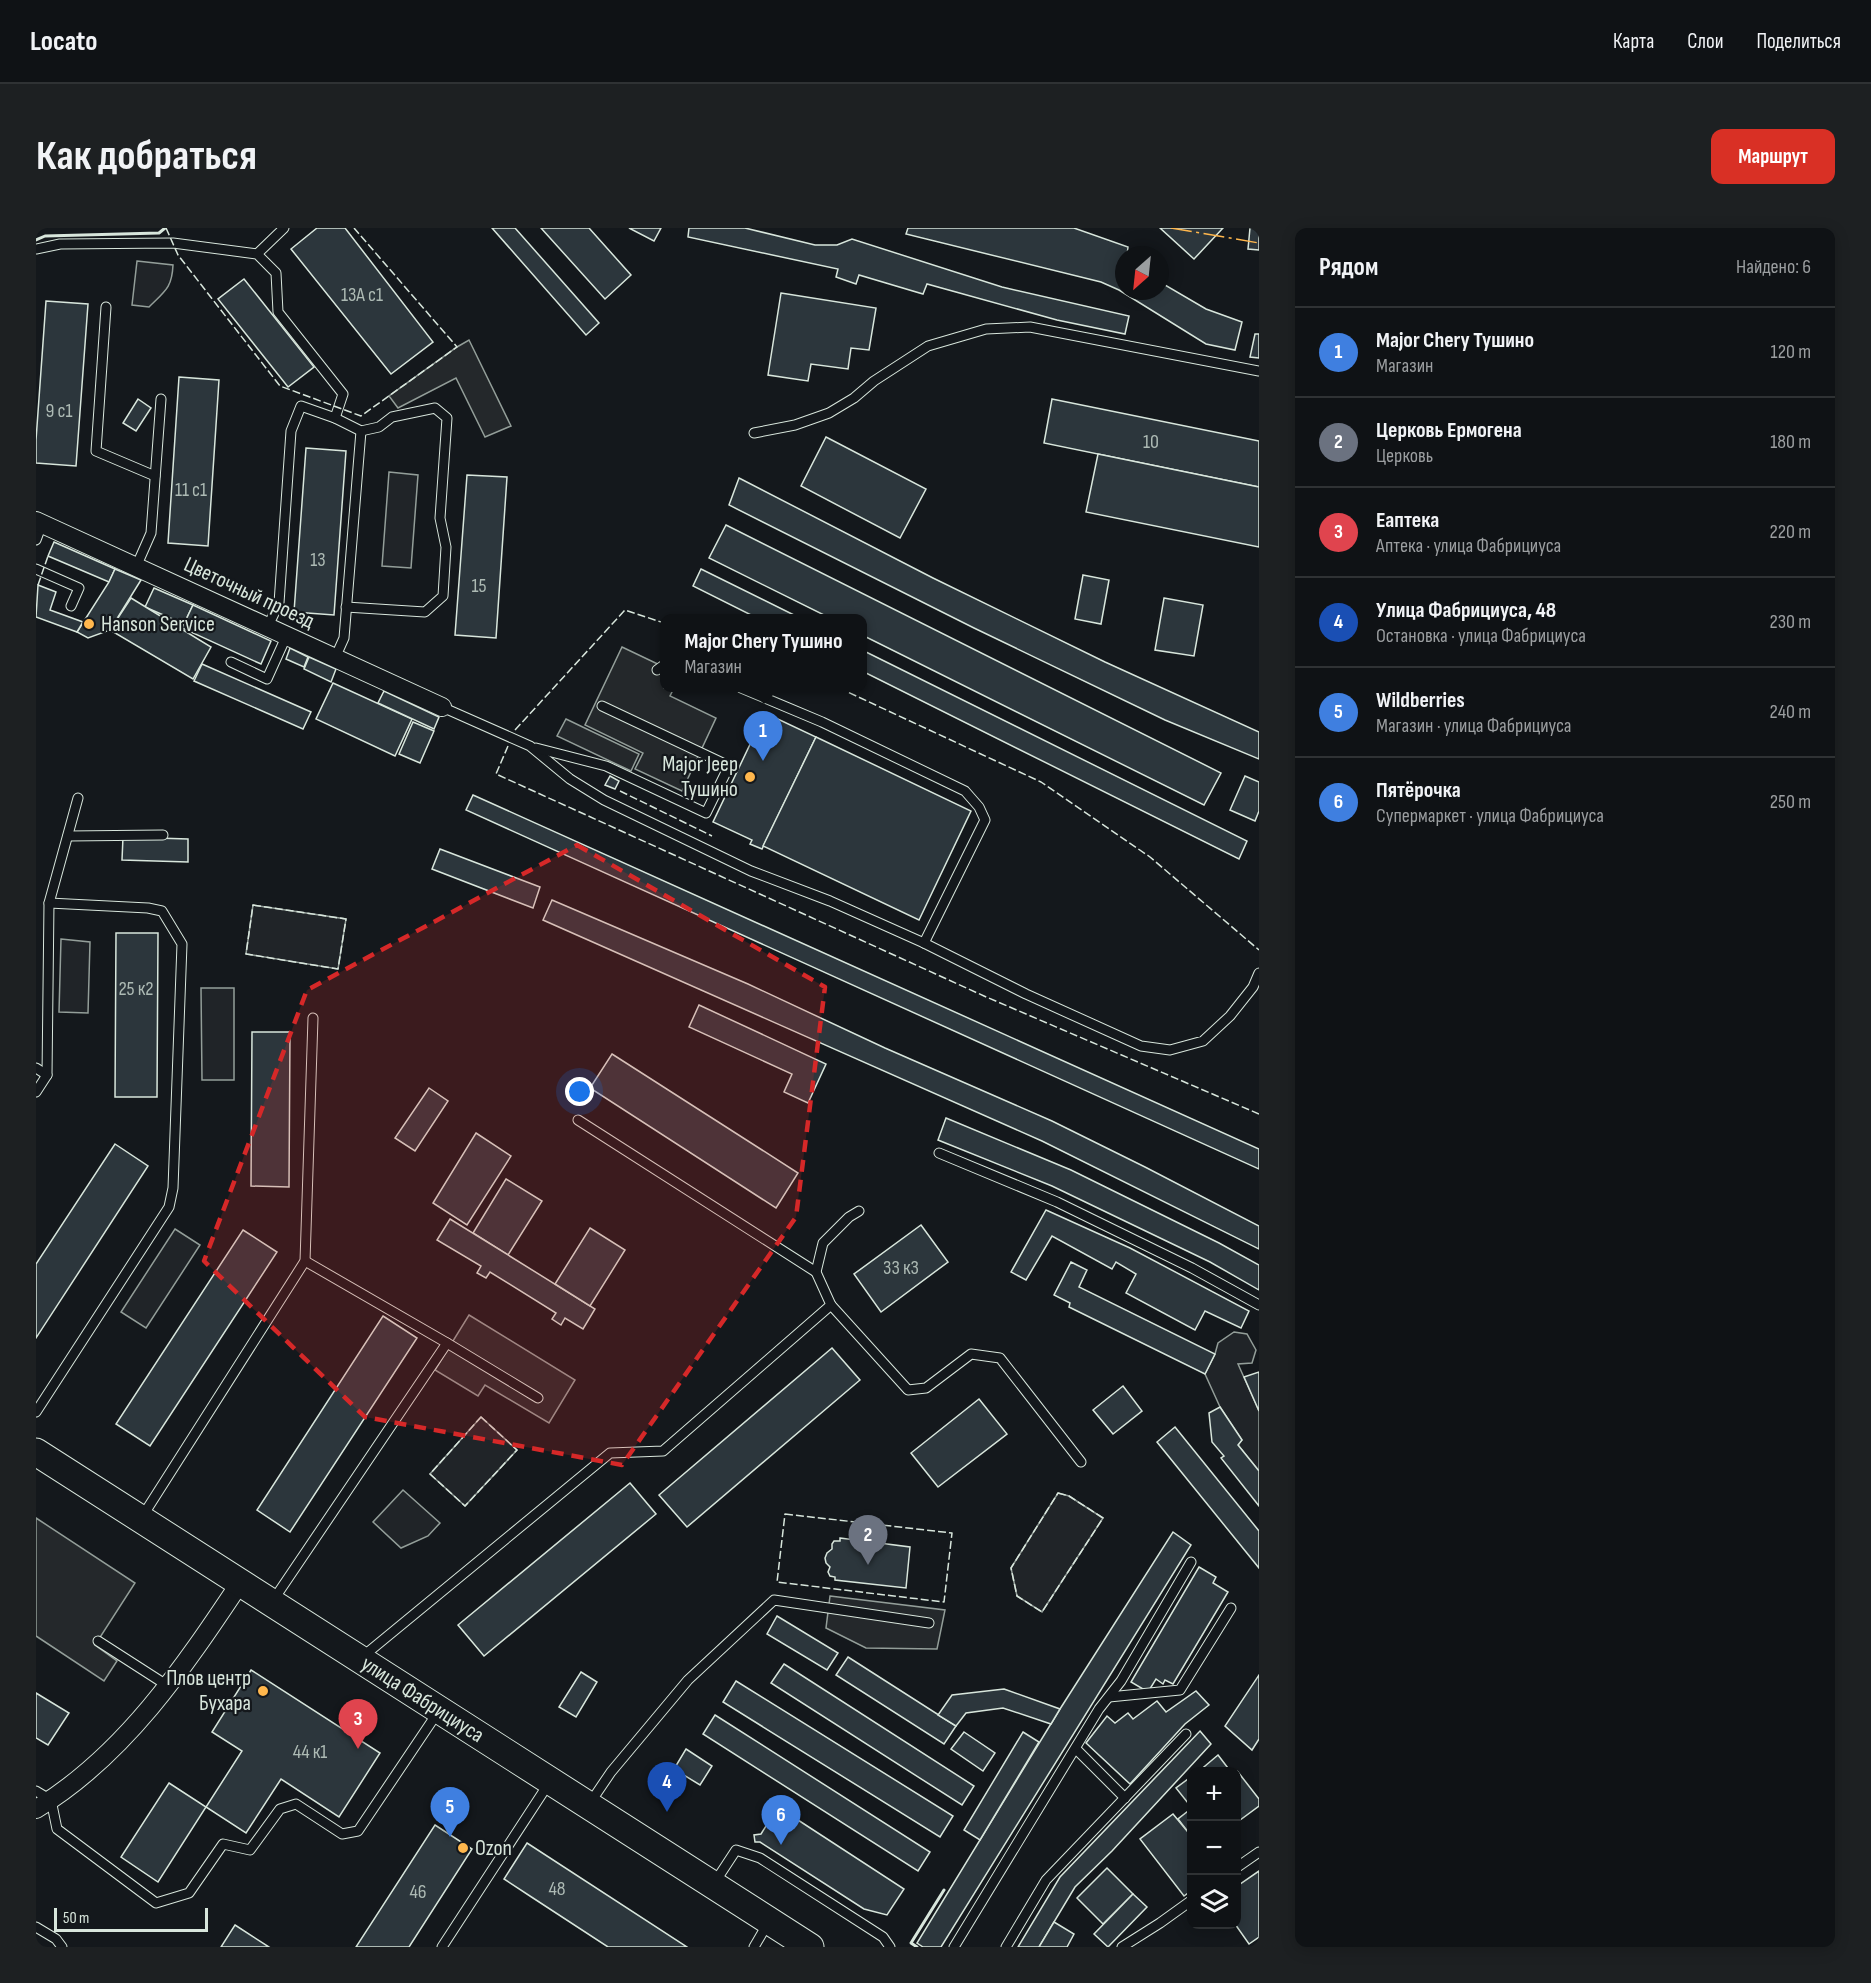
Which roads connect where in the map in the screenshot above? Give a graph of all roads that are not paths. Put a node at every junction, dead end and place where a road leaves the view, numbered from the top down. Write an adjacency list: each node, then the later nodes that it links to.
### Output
1 (284, 228): 3 (lane)
2 (36, 249): 3 (lane)
3 (257, 254): 7 (lane)
4 (106, 307): 10 (lane)
5 (1259, 371): 9 (lane)
6 (161, 399): 10 (lane)
7 (334, 418): 8 (lane); 16 (lane)
8 (361, 431): 15 (lane); 15 (lane)
9 (754, 433)
10 (155, 476): 12 (lane)
11 (38, 528): 12 (street, Цветочный проезд)
12 (136, 567): 16 (street, Цветочный проезд)
13 (36, 570): 14 (lane)
14 (71, 606)
15 (346, 606): 18 (lane)
16 (267, 628): 17 (street, Цветочный проезд)
17 (286, 637): 18 (street, Цветочный проезд); 19 (lane)
18 (335, 658): 22 (street, Цветочный проезд)
19 (231, 662)
20 (753, 692): 28 (lane)
21 (602, 706): 23 (lane)
22 (442, 707): 23 (lane)
23 (530, 746): 28 (lane)
24 (78, 798): 26 (lane)
25 (163, 835): 26 (lane)
26 (68, 836): 27 (lane)
27 (49, 903): 32 (lane); 43 (lane)
28 (924, 943): 29 (lane)
29 (1259, 973)
30 (313, 1018): 37 (lane)
31 (36, 1068): 32 (lane)
32 (47, 1075): 33 (lane)
33 (36, 1092)
34 (578, 1120): 38 (lane)
35 (939, 1153): 40 (lane)
36 (859, 1210): 38 (lane)
37 (305, 1261): 41 (lane); 46 (lane)
38 (816, 1272): 39 (lane)
39 (831, 1305): 45 (lane); 53 (lane)
40 (1259, 1305)
41 (447, 1343): 42 (lane); 49 (lane)
42 (538, 1398)
43 (36, 1412)
44 (36, 1452): 46 (main road, улица Фабрициуса)
45 (1081, 1462)
46 (140, 1519): 48 (main road, улица Фабрициуса)
47 (1191, 1562): 55 (lane)
48 (240, 1583): 49 (main road, улица Фабрициуса); 54 (street)
49 (271, 1603): 53 (main road, улица Фабрициуса)
50 (1231, 1608): 55 (lane)
51 (929, 1623): 62 (lane)
52 (98, 1641): 54 (lane)
53 (359, 1659): 56 (main road, улица Фабрициуса)
54 (168, 1686): 61 (street)
55 (1108, 1697): 58 (lane)
56 (439, 1710): 59 (main road, улица Фабрициуса); 61 (lane)
57 (1186, 1734): 60 (lane)
58 (1076, 1749): 60 (lane); 69 (lane)
59 (550, 1781): 62 (main road, улица Фабрициуса); 71 (lane)
60 (1125, 1798): 75 (lane)
61 (41, 1800)
62 (588, 1805): 65 (main road, улица Фабрициуса)
63 (1259, 1852): 64 (lane)
64 (1241, 1865)
65 (714, 1884): 67 (main road, улица Фабрициуса); 74 (lane)
66 (1187, 1903): 76 (lane)
67 (770, 1920): 72 (lane); 73 (main road, улица Фабрициуса)
68 (36, 1927): 70 (lane)
69 (957, 1946)
70 (62, 1947)
71 (442, 1947)
72 (754, 1947)
73 (810, 1947)
74 (890, 1947)
75 (1006, 1947)
76 (1122, 1947)

